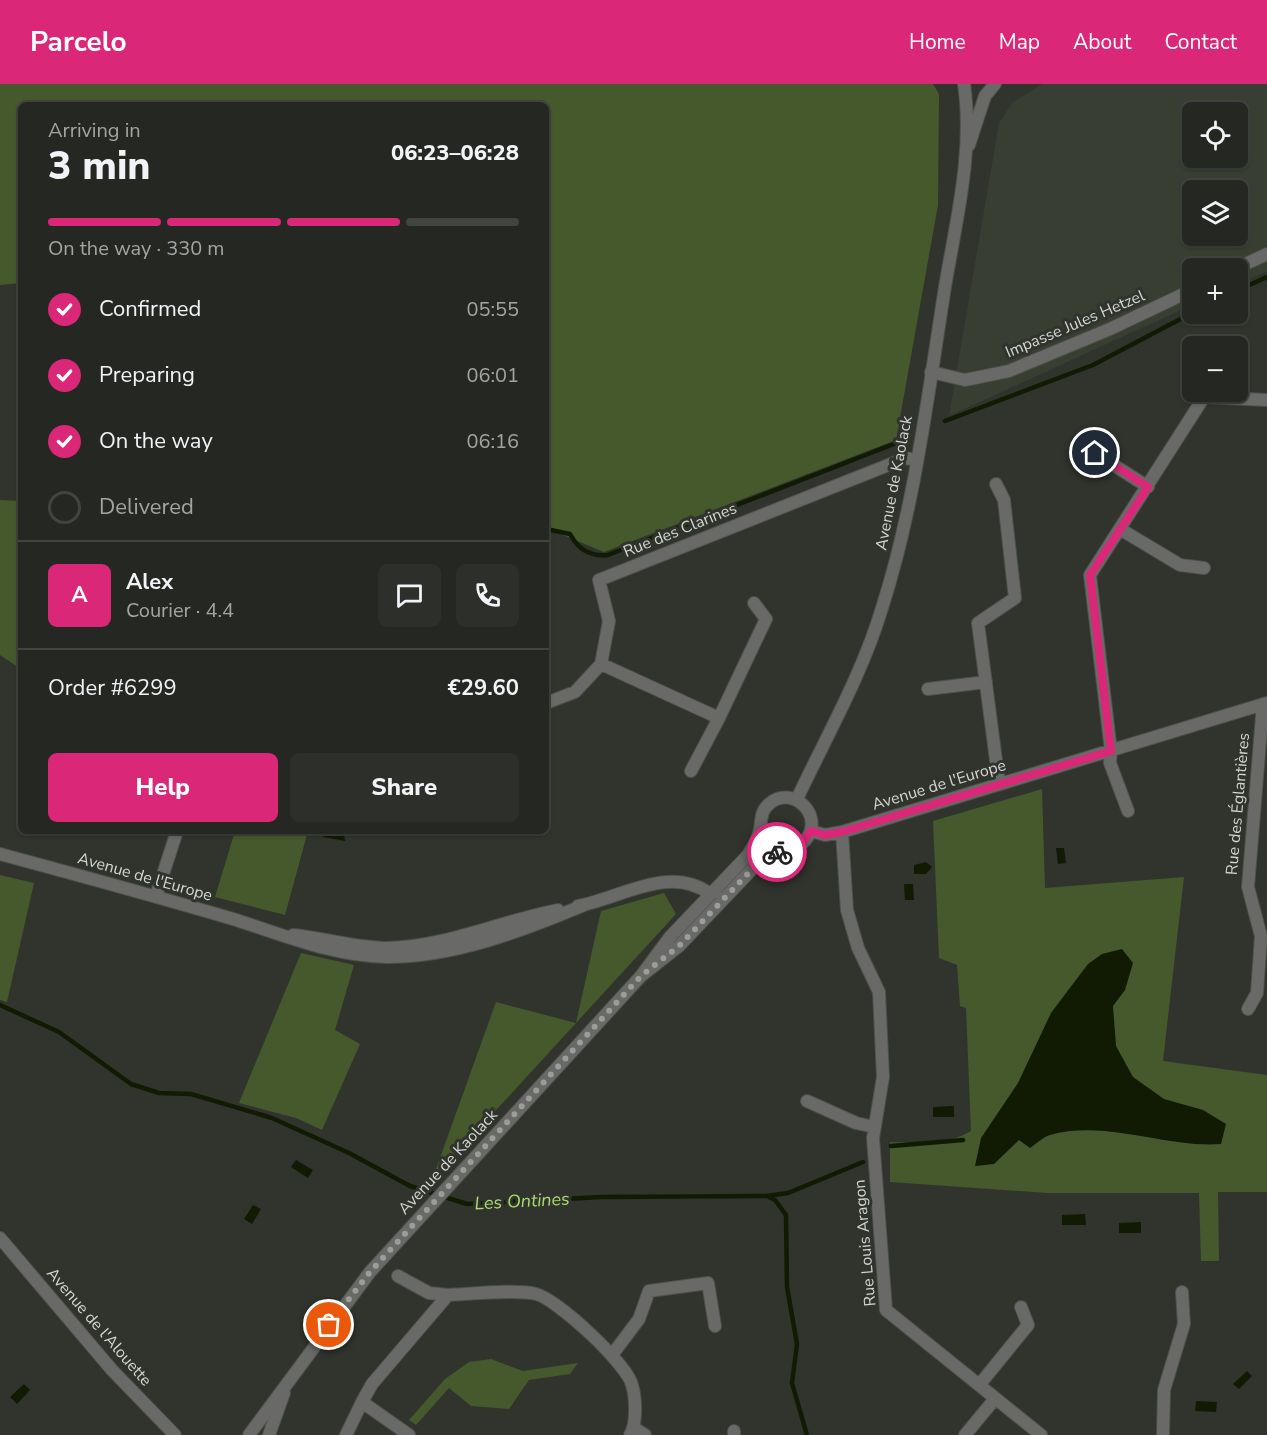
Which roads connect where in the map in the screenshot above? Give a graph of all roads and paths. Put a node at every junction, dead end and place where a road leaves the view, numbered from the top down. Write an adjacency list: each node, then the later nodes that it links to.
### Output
1 (964, 84): 3 (street, Avenue de Kaolack)
2 (995, 84): 3 (street, Avenue de Kaolack)
3 (966, 155): 7 (street, Avenue de Kaolack)
4 (1267, 254): 5 (street)
5 (1248, 263)
6 (1182, 295): 7 (street, Impasse Jules Hetzel)
7 (931, 372): 9 (street, Avenue de Kaolack)
8 (1267, 400): 12 (street)
9 (916, 460): 16 (street, Rue des Clarines); 25 (street, Avenue de Kaolack)
10 (1084, 461): 12 (street)
11 (996, 484): 17 (street)
12 (1148, 487): 13 (street)
13 (1120, 529): 14 (street); 22 (street)
14 (1204, 568)
15 (754, 603): 21 (street)
16 (601, 664): 19 (street); 21 (street)
17 (986, 682): 18 (street); 24 (street)
18 (928, 689)
19 (549, 701)
20 (1265, 704): 22 (street, Avenue de l'Europe); 37 (street, Rue des Églantières)
21 (719, 718): 23 (street)
22 (1111, 751): 24 (street, Avenue de l'Europe); 26 (street)
23 (691, 771)
24 (999, 783): 29 (street, Avenue de l'Europe)
25 (797, 800): 27 (street, Avenue de Kaolack); 28 (street)
26 (1128, 811)
27 (760, 829): 31 (street); 34 (street, Avenue de Kaolack)
28 (811, 831): 29 (street, Avenue de l'Europe); 31 (street, Avenue de Kaolack)
29 (842, 832): 39 (street, Rue Louis Aragon)
30 (176, 834): 35 (street)
31 (785, 849): 33 (street, Avenue de Kaolack)
32 (0, 854): 35 (street, Avenue de l'Europe)
33 (739, 883): 34 (street); 36 (street, Avenue de Kaolack)
34 (710, 894): 35 (street, Avenue de l'Europe); 36 (street, Avenue de Kaolack)
35 (156, 896)
36 (641, 976): 47 (street, Avenue de Kaolack)
37 (1248, 1010)
38 (807, 1101): 39 (street)
39 (874, 1126): 48 (street, Rue Louis Aragon)
40 (0, 1238): 52 (street, Avenue de l'Alouette)
41 (398, 1275): 43 (street)
42 (1182, 1292): 60 (street)
43 (448, 1294): 46 (street); 50 (street)
44 (1021, 1307): 48 (street)
45 (715, 1326): 46 (street)
46 (612, 1355): 51 (street)
47 (289, 1378): 53 (street, Avenue de Kaolack); 54 (street, Avenue de Kaolack)
48 (980, 1384): 49 (street, Rue Louis Aragon)
49 (994, 1400): 58 (street); 59 (street, Rue Louis Aragon)
50 (362, 1402): 55 (street); 56 (street)
51 (632, 1432): 57 (street)
52 (175, 1435)
53 (249, 1435)
54 (269, 1435)
55 (346, 1435)
56 (409, 1435)
57 (645, 1435)
58 (965, 1435)
59 (1041, 1435)
60 (1164, 1435)

